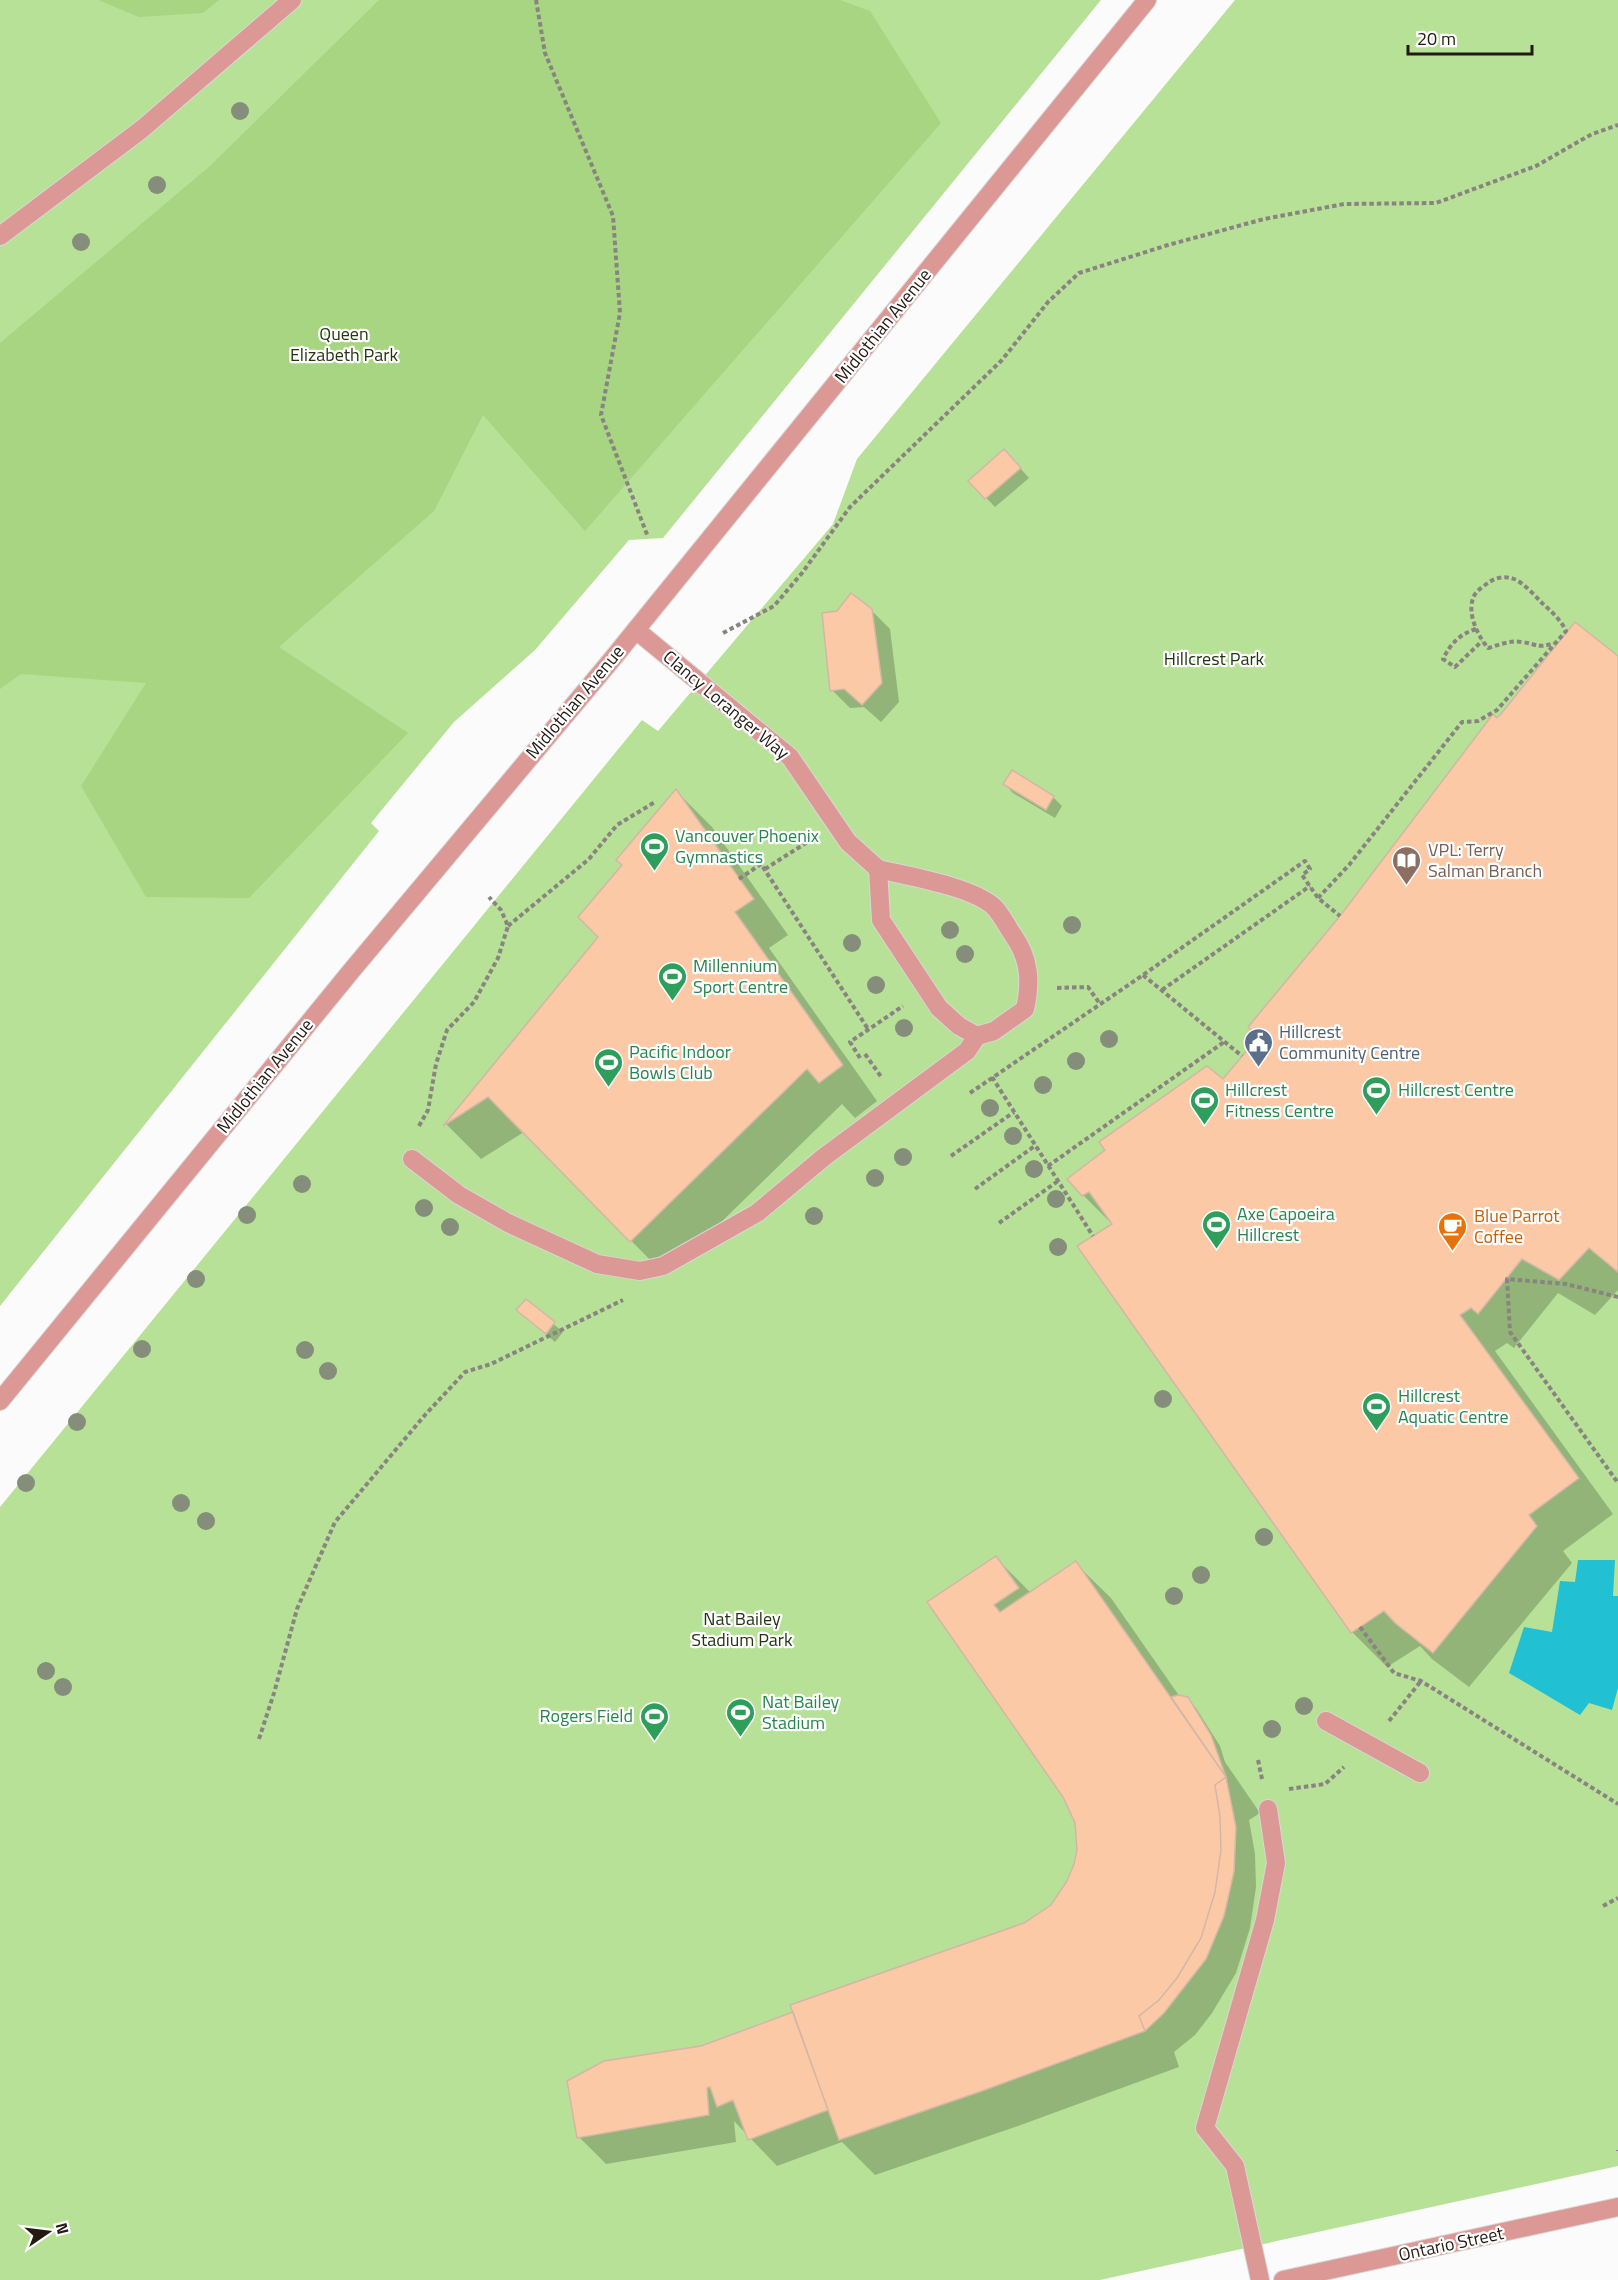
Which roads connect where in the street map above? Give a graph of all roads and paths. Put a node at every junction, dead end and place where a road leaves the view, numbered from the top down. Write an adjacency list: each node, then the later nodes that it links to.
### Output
1 (292, 0): 5 (street)
2 (536, 0): 6 (path)
3 (1147, 0): 8 (street, Midlothian Avenue)
4 (1618, 124): 9 (path)
5 (0, 236)
6 (648, 537)
7 (1476, 628): 10 (path); 10 (path); 11 (path)
8 (636, 630): 17 (street, Clancy Loranger Way); 48 (street, Midlothian Avenue)
9 (723, 633)
10 (1482, 641): 11 (path)
11 (1554, 643): 12 (path)
12 (1497, 710): 13 (path); 21 (path)
13 (1501, 714)
14 (655, 802): 23 (path)
15 (809, 841): 16 (path)
16 (765, 869): 18 (path); 29 (path)
17 (878, 869): 25 (street, Clancy Loranger Way); 30 (street)
18 (739, 879)
19 (1310, 886): 21 (path); 24 (path); 26 (path)
20 (489, 897): 23 (path)
21 (1318, 898): 22 (path)
22 (1340, 916)
23 (508, 926): 37 (path)
24 (1143, 975): 26 (path); 28 (path)
25 (1030, 989): 28 (path); 30 (street)
26 (1162, 990): 31 (path)
27 (909, 1002): 29 (path)
28 (1100, 1004): 34 (path)
29 (868, 1029): 33 (path)
30 (978, 1036): 40 (street)
31 (1224, 1042): 32 (path); 41 (path)
32 (1242, 1056)
33 (860, 1058)
34 (992, 1077): 35 (path); 36 (path)
35 (969, 1093)
36 (1014, 1112): 38 (path); 39 (path)
37 (419, 1126)
38 (1036, 1145): 41 (path); 43 (path)
39 (951, 1156)
40 (412, 1160)
41 (1048, 1166): 42 (path)
42 (1058, 1181): 44 (path); 45 (path)
43 (975, 1189)
44 (999, 1223)
45 (1093, 1236)
46 (1618, 1297): 49 (path)
47 (626, 1299): 52 (path)
48 (0, 1401)
49 (1618, 1483)
50 (1360, 1626): 54 (path)
51 (1326, 1721): 53 (street)
52 (259, 1739)
53 (1420, 1773)
54 (1618, 1804)
55 (1268, 1809): 59 (street)
56 (1618, 1898): 57 (path)
57 (1603, 1905)
58 (1618, 2207): 60 (street, Ontario Street)
59 (1260, 2280)
60 (1284, 2280)

